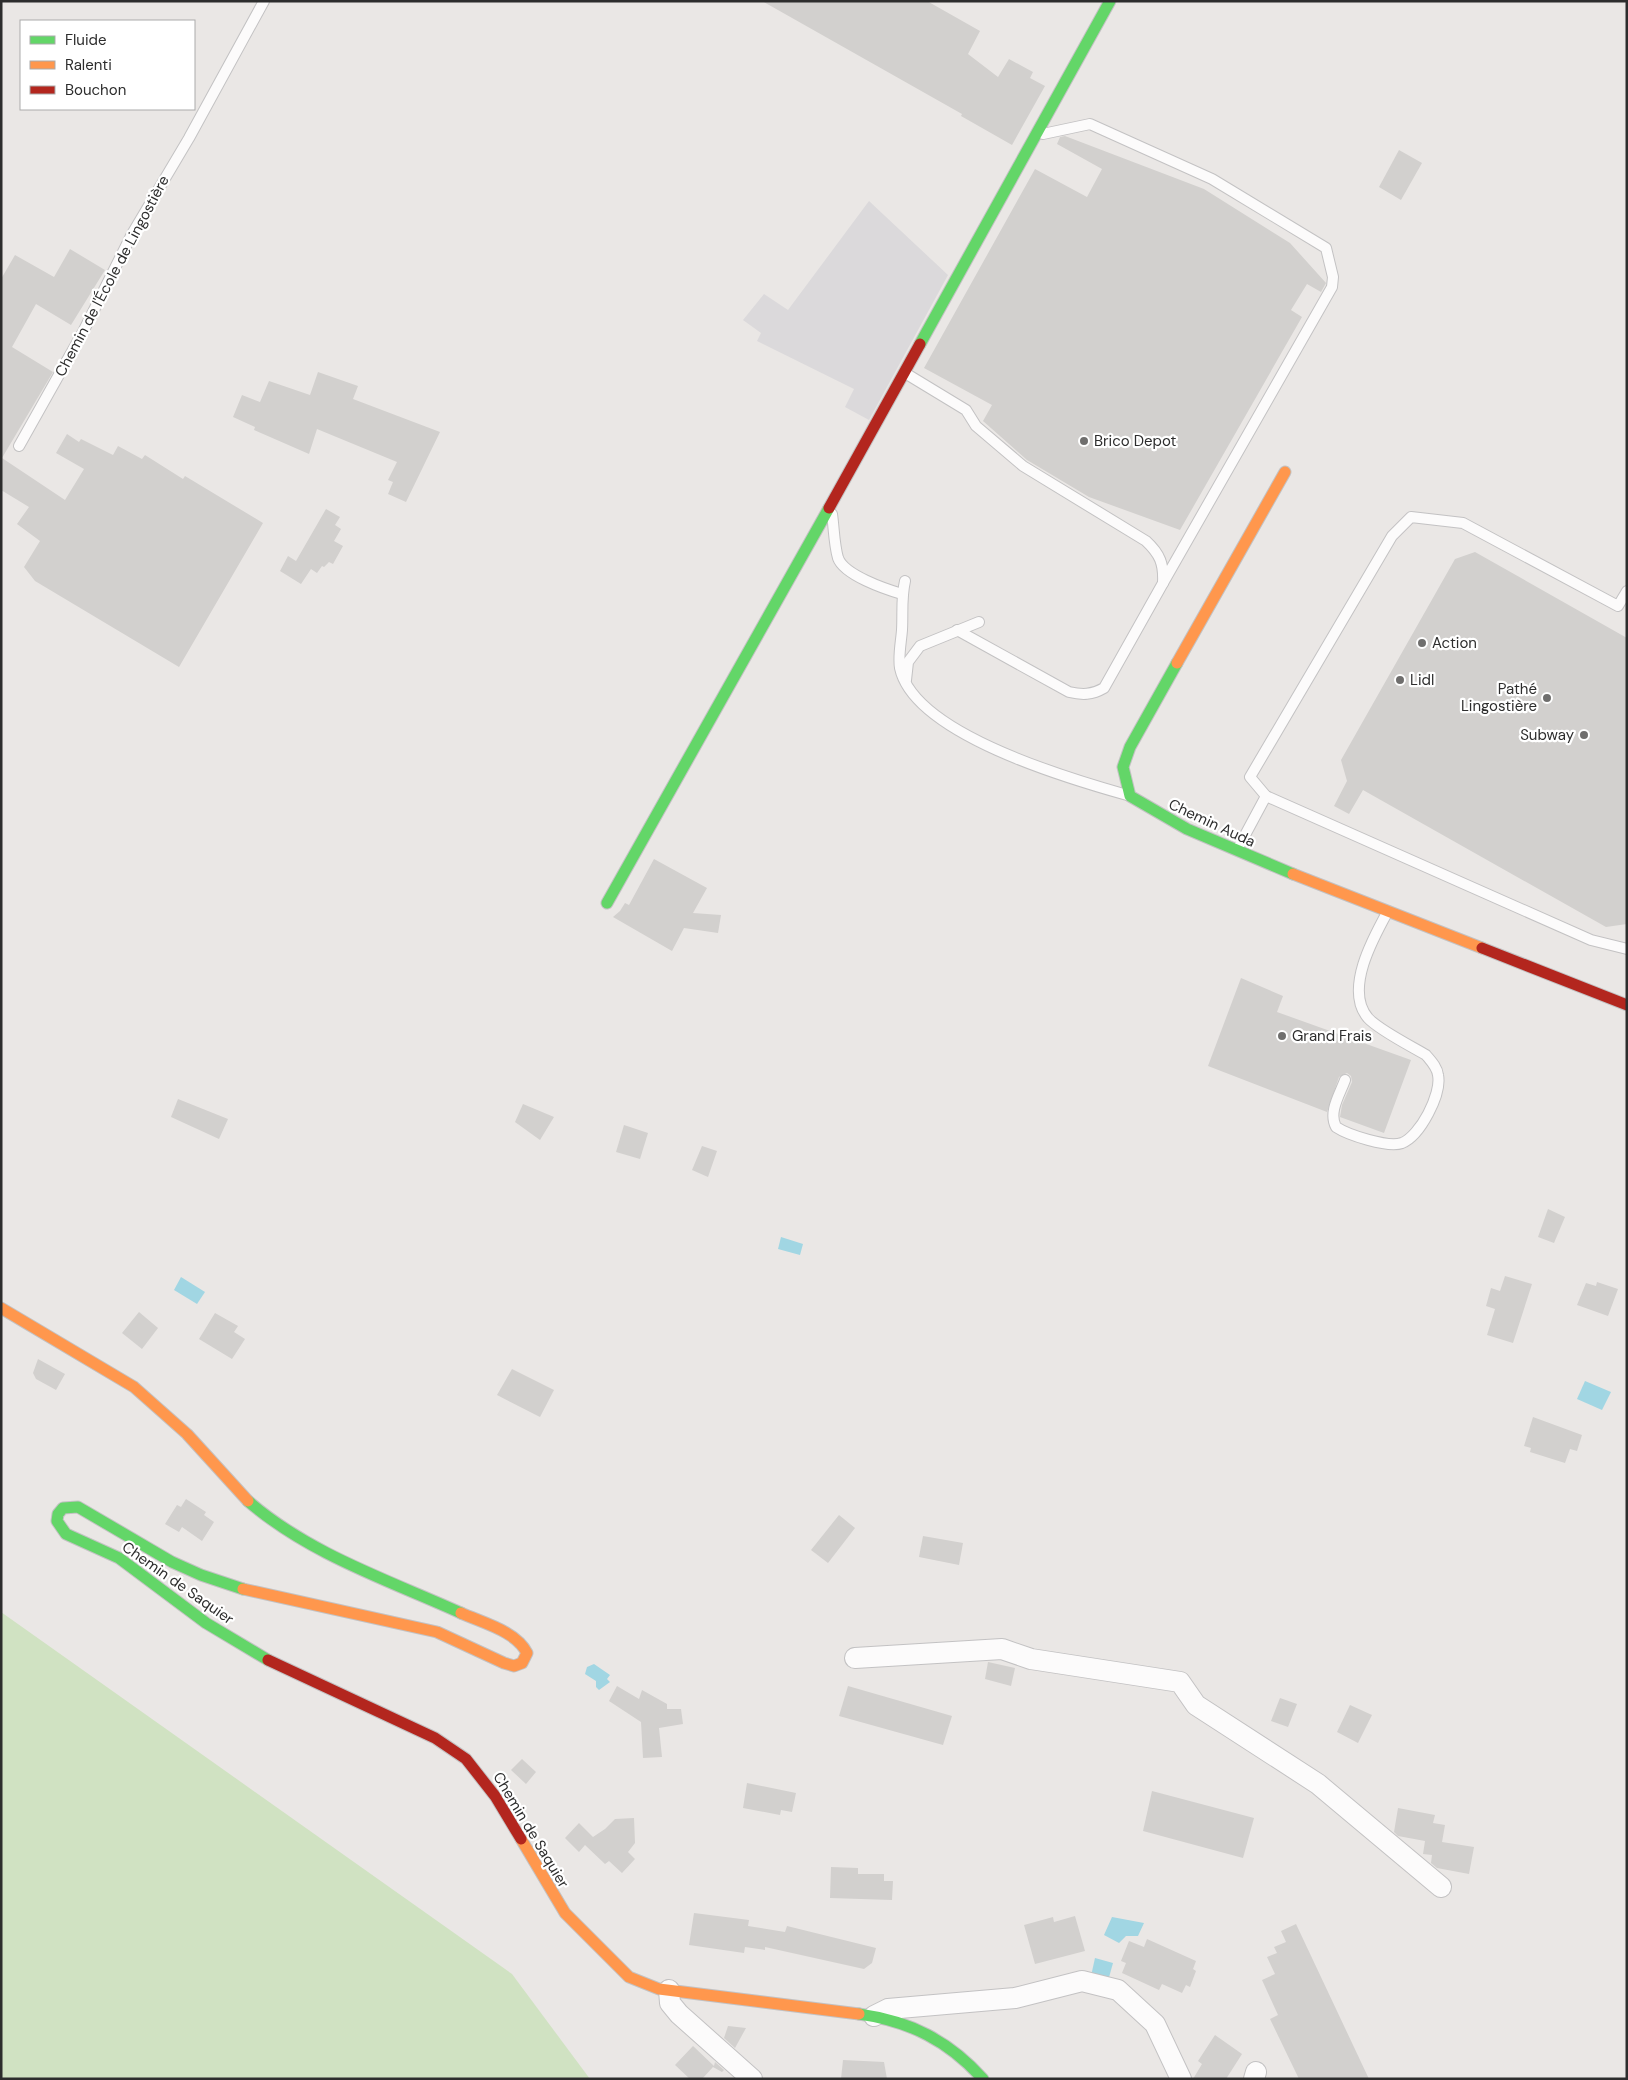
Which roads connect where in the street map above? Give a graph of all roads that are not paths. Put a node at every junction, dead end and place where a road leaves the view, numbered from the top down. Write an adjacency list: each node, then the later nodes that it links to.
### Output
1 (264, 1): 5 (lane, Chemin de l'École de Lingostière)
2 (1110, 1): 3 (street)
3 (1035, 137): 4 (street); 9 (lane)
4 (904, 373): 7 (street); 9 (lane)
5 (19, 446)
6 (1285, 472): 15 (street)
7 (830, 506): 11 (lane); 18 (street)
8 (905, 581): 11 (lane)
9 (1163, 583): 13 (lane)
10 (1627, 591): 16 (lane)
11 (902, 594): 14 (lane)
12 (979, 622): 13 (lane)
13 (957, 630): 14 (lane)
14 (906, 681): 15 (lane)
15 (1130, 796): 17 (street, Chemin Auda)
16 (1266, 796): 17 (lane); 20 (lane)
17 (1236, 853): 19 (street, Chemin Auda)
18 (607, 903)
19 (1388, 910): 21 (street, Chemin Auda); 22 (lane)
20 (1627, 949)
21 (1627, 1005)
22 (1346, 1080)
23 (1, 1308): 26 (street, Chemin de Saquier)
24 (855, 1658): 25 (street)
25 (1441, 1887)
26 (669, 1990): 27 (street, Chemin de Saquier); 28 (street)
27 (874, 2016): 29 (street, Chemin de Saquier); 30 (street)
28 (752, 2079)
29 (983, 2079)
30 (1181, 2079)

